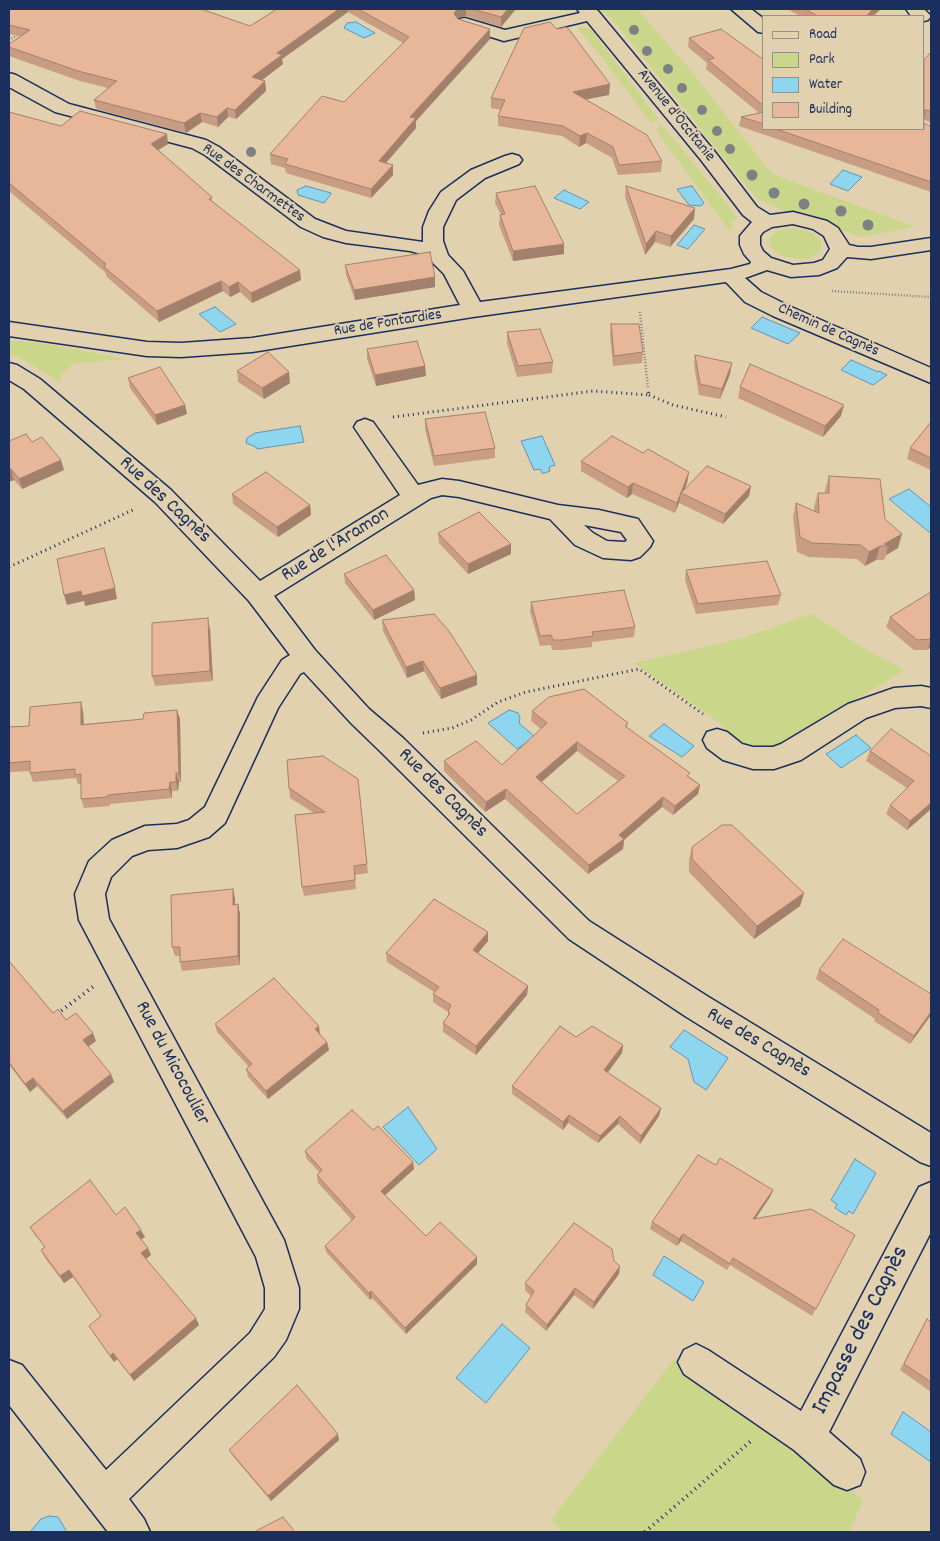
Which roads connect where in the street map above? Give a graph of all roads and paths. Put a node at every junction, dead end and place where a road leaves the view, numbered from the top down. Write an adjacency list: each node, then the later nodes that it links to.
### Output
1 (740, 9): 4 (street)
2 (589, 12): 3 (street); 9 (street, Avenue d'Occitanie)
3 (465, 23)
4 (762, 26)
5 (25, 30): 6 (path)
6 (9, 40)
7 (9, 79): 12 (street, Rue des Charmettes)
8 (512, 160): 12 (street)
9 (766, 222): 11 (street); 13 (street)
10 (931, 244): 11 (street)
11 (840, 249): 13 (street)
12 (438, 256): 18 (street, Rue des Charmettes)
13 (764, 262): 14 (street, Rue de Fontardies)
14 (733, 275): 15 (street, Rue de Fontardies); 21 (street, Chemin de Cagnès)
15 (637, 287): 18 (street, Rue de Fontardies); 22 (path)
16 (825, 290): 17 (path)
17 (931, 297)
18 (474, 310): 19 (street, Rue de Fontardies)
19 (9, 329)
20 (9, 370): 25 (street, Rue des Cagnès)
21 (931, 376)
22 (649, 395): 23 (path); 24 (path)
23 (726, 417)
24 (365, 427): 26 (street)
25 (163, 496): 28 (path); 29 (street, Rue des Cagnès)
26 (414, 497): 27 (street, Rue de l'Aramon); 29 (street, Rue de l'Aramon)
27 (558, 513)
28 (9, 567)
29 (258, 594): 30 (street, Rue des Cagnès)
30 (306, 657): 33 (street, Rue des Cagnès); 34 (street, Rue du Micocoulier)
31 (931, 698): 32 (street)
32 (717, 740): 33 (path)
33 (393, 746): 36 (street, Rue des Cagnès)
34 (120, 967): 35 (path); 43 (street, Rue du Micocoulier)
35 (56, 1015)
36 (931, 1151)
37 (931, 1198): 41 (street, Impasse des Cagnès)
38 (696, 1362): 40 (street, Impasse des Cagnès)
39 (9, 1378): 43 (street)
40 (767, 1410): 41 (street, Impasse des Cagnès); 45 (path)
41 (807, 1437): 42 (street, Impasse des Cagnès)
42 (847, 1472)
43 (104, 1498): 44 (street)
44 (131, 1532)
45 (645, 1532)

